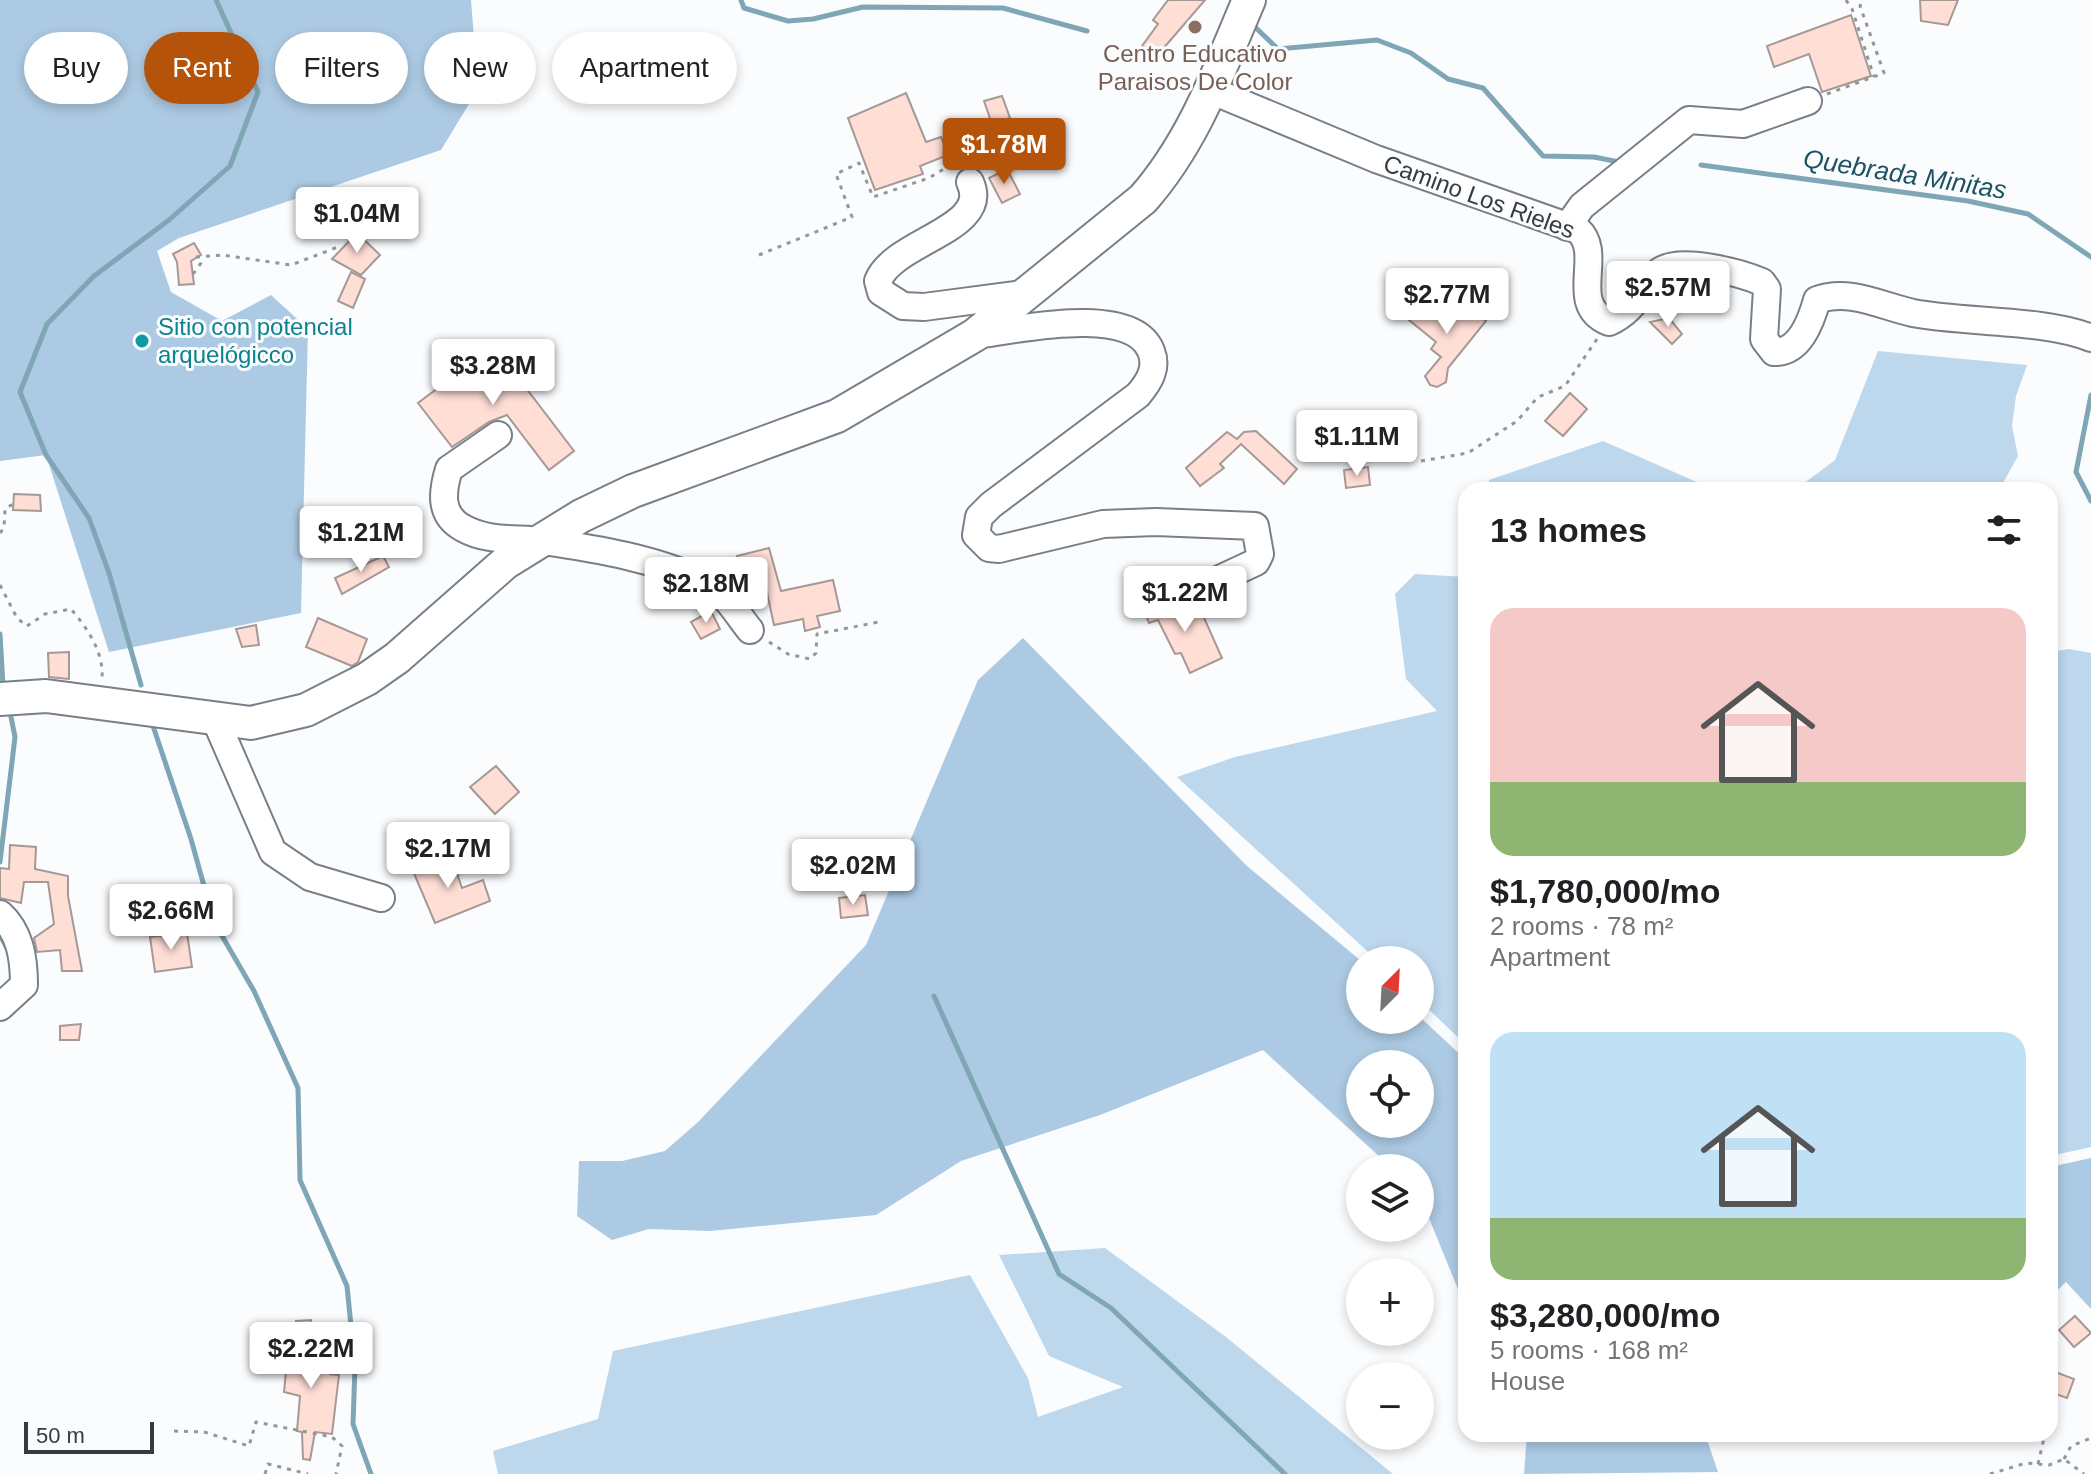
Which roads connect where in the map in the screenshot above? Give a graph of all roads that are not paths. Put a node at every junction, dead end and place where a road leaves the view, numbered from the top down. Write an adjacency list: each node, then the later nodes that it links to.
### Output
1 (1249, 0): 2 (main road)
2 (1210, 90): 5 (street, Camino Los Rieles); 6 (main road)
3 (1808, 101): 5 (street)
4 (970, 182): 6 (street)
5 (1567, 227): 8 (street, Camino Los Rieles)
6 (1030, 293): 7 (main road)
7 (975, 335): 10 (main road); 11 (street)
8 (2091, 338)
9 (498, 435): 10 (street)
10 (540, 541): 12 (street); 14 (main road)
11 (1179, 598)
12 (756, 622)
13 (0, 699): 14 (main road)
14 (216, 721): 15 (street)
15 (381, 898)
16 (0, 914): 17 (street)
17 (0, 1007)

